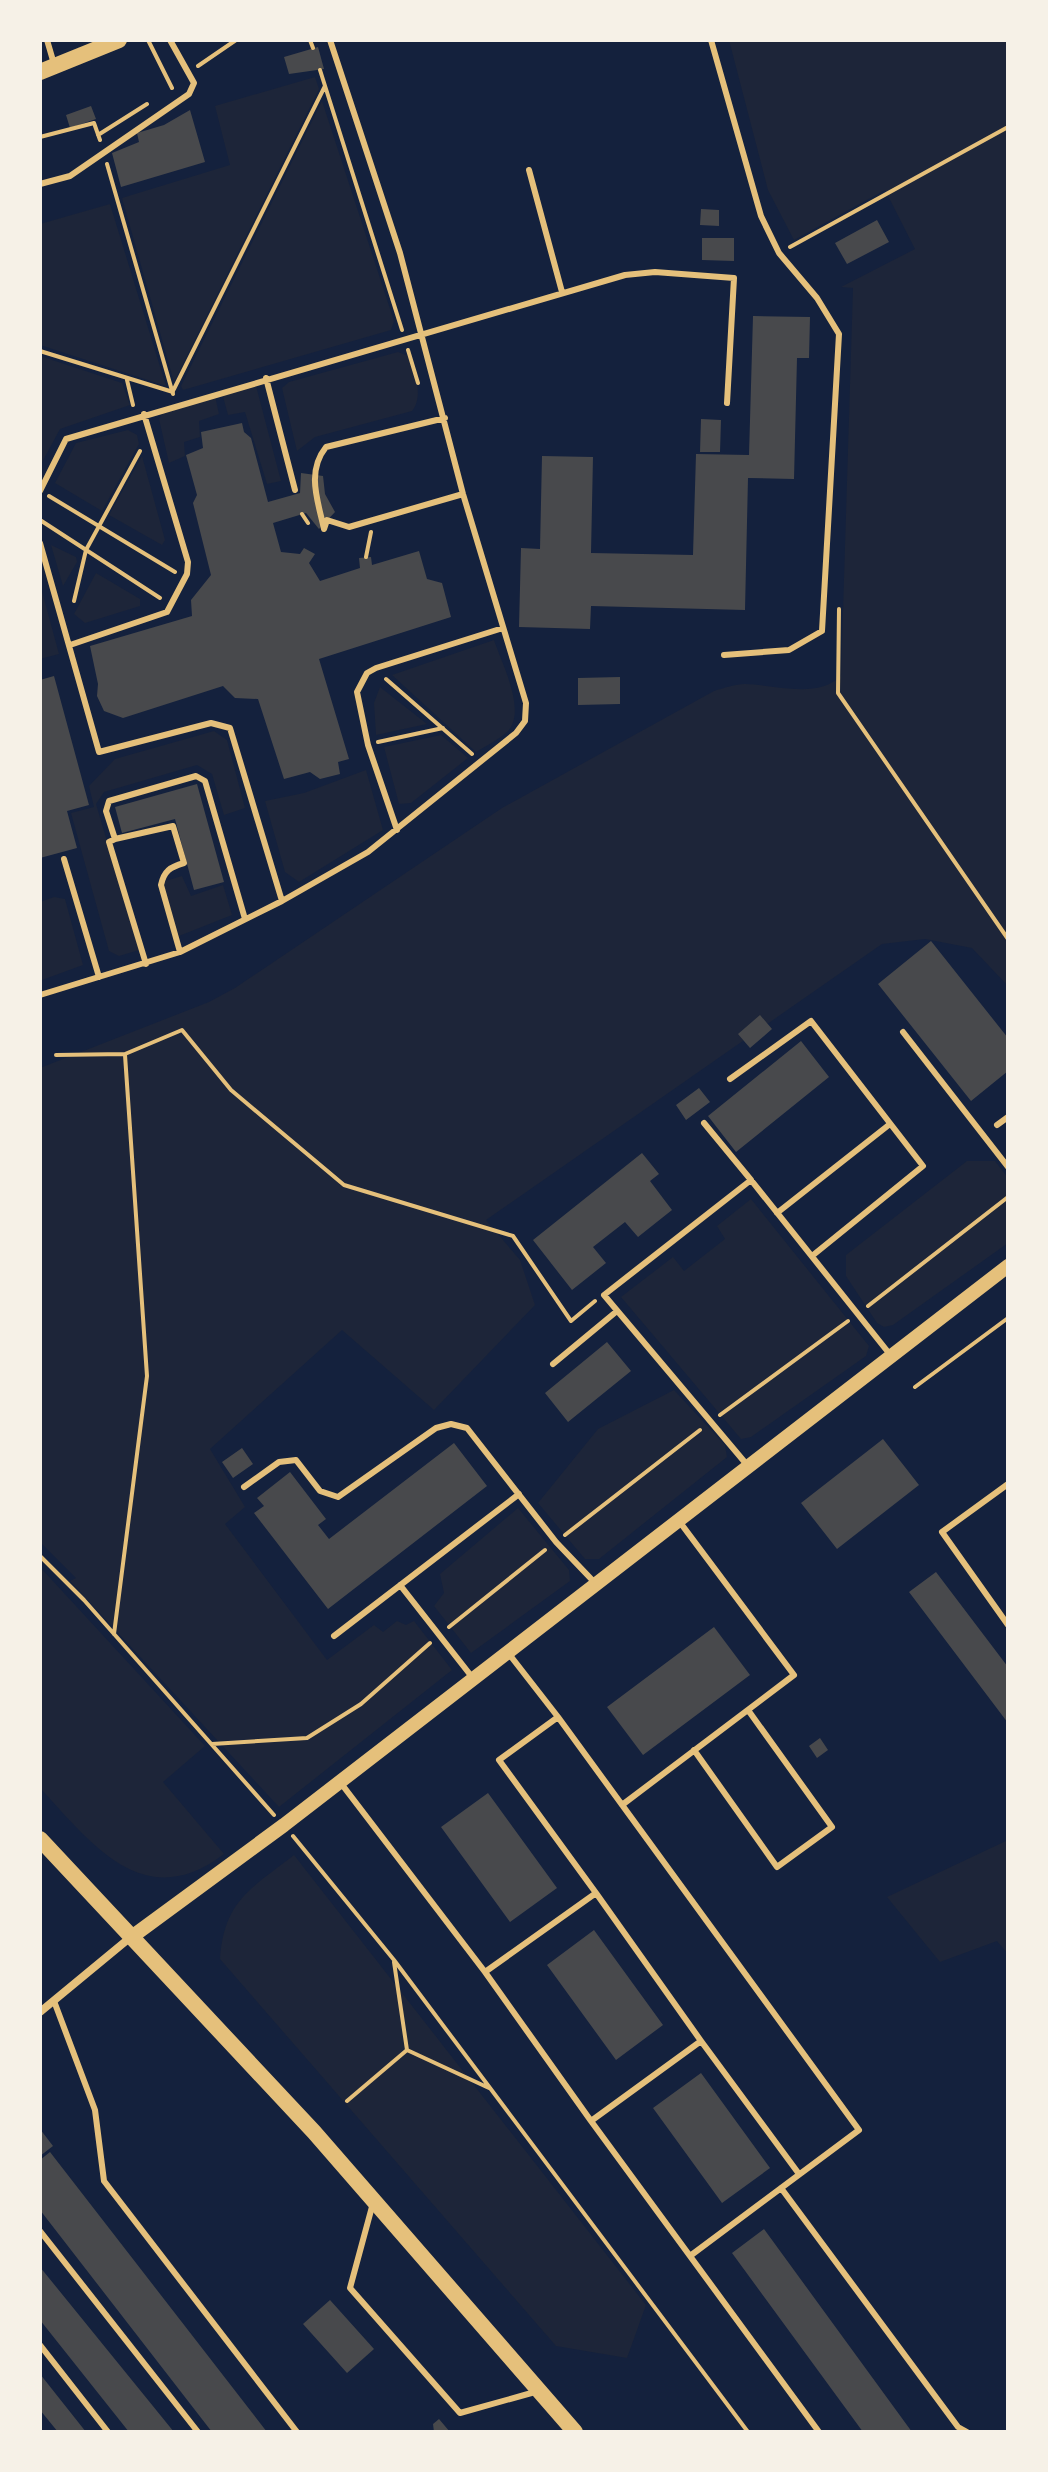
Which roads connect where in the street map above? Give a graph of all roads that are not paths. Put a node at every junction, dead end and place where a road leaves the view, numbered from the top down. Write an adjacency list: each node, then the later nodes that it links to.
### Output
1 (47, 40): 6 (lane)
2 (119, 40): 6 (main road)
3 (170, 40): 8 (lane)
4 (330, 40): 10 (lane)
5 (711, 40): 21 (lane)
6 (47, 70)
7 (529, 170): 9 (lane)
8 (40, 184)
9 (562, 292): 10 (lane); 12 (lane)
10 (424, 333): 11 (lane); 14 (lane)
11 (266, 378): 13 (lane); 15 (lane)
12 (727, 403)
13 (140, 415): 16 (lane); 20 (lane)
14 (445, 418): 17 (lane); 17 (lane)
15 (295, 490)
16 (40, 491)
17 (463, 494): 19 (lane)
18 (40, 543): 20 (lane)
19 (503, 628): 22 (lane); 22 (lane)
20 (70, 645): 25 (lane)
21 (724, 655)
22 (397, 830): 25 (lane)
23 (115, 839): 26 (lane); 27 (lane); 28 (lane)
24 (64, 859): 29 (lane)
25 (282, 901): 26 (lane)
26 (245, 919): 27 (lane)
27 (180, 952): 28 (lane)
28 (146, 964): 29 (lane)
29 (99, 977): 30 (lane)
30 (40, 995)
31 (903, 1032): 37 (lane)
32 (730, 1079): 35 (lane)
33 (1008, 1117): 36 (lane)
34 (704, 1123): 38 (lane)
35 (890, 1124): 39 (lane); 40 (lane)
36 (997, 1125)
37 (1008, 1167)
38 (751, 1180): 39 (lane); 42 (lane)
39 (777, 1213): 40 (lane)
40 (812, 1256): 43 (lane)
41 (1008, 1266): 43 (street)
42 (617, 1311): 44 (lane); 45 (lane)
43 (892, 1357): 45 (street)
44 (553, 1364)
45 (748, 1467): 49 (street)
46 (1008, 1484): 52 (lane)
47 (244, 1487): 48 (lane)
48 (519, 1494): 50 (lane); 51 (lane)
49 (678, 1521): 50 (street); 56 (lane)
50 (596, 1584): 54 (street)
51 (400, 1585): 53 (lane); 55 (lane)
52 (1008, 1625)
53 (334, 1636)
54 (507, 1651): 55 (street); 57 (lane)
55 (473, 1678): 59 (street)
56 (748, 1710): 58 (lane); 58 (lane)
57 (558, 1717): 60 (lane); 62 (lane)
58 (694, 1750): 60 (lane)
59 (340, 1782): 63 (street); 64 (lane)
60 (622, 1805): 69 (lane)
61 (40, 1839): 63 (main road)
62 (596, 1893): 64 (lane); 67 (lane)
63 (133, 1936): 65 (street); 71 (main road)
64 (485, 1972): 68 (lane)
65 (54, 2001): 66 (street); 80 (lane)
66 (40, 2012)
67 (701, 2041): 68 (lane); 69 (lane)
68 (591, 2121): 73 (lane)
69 (799, 2174): 70 (lane)
70 (781, 2188): 73 (lane); 76 (lane)
71 (374, 2199): 75 (main road); 75 (lane)
72 (40, 2231): 79 (lane)
73 (690, 2256): 81 (lane)
74 (40, 2345): 78 (lane)
75 (540, 2390): 77 (main road)
76 (958, 2427): 82 (lane); 83 (lane)
77 (570, 2430)
78 (108, 2432)
79 (198, 2432)
80 (297, 2432)
81 (819, 2432)
82 (952, 2432)
83 (967, 2432)

